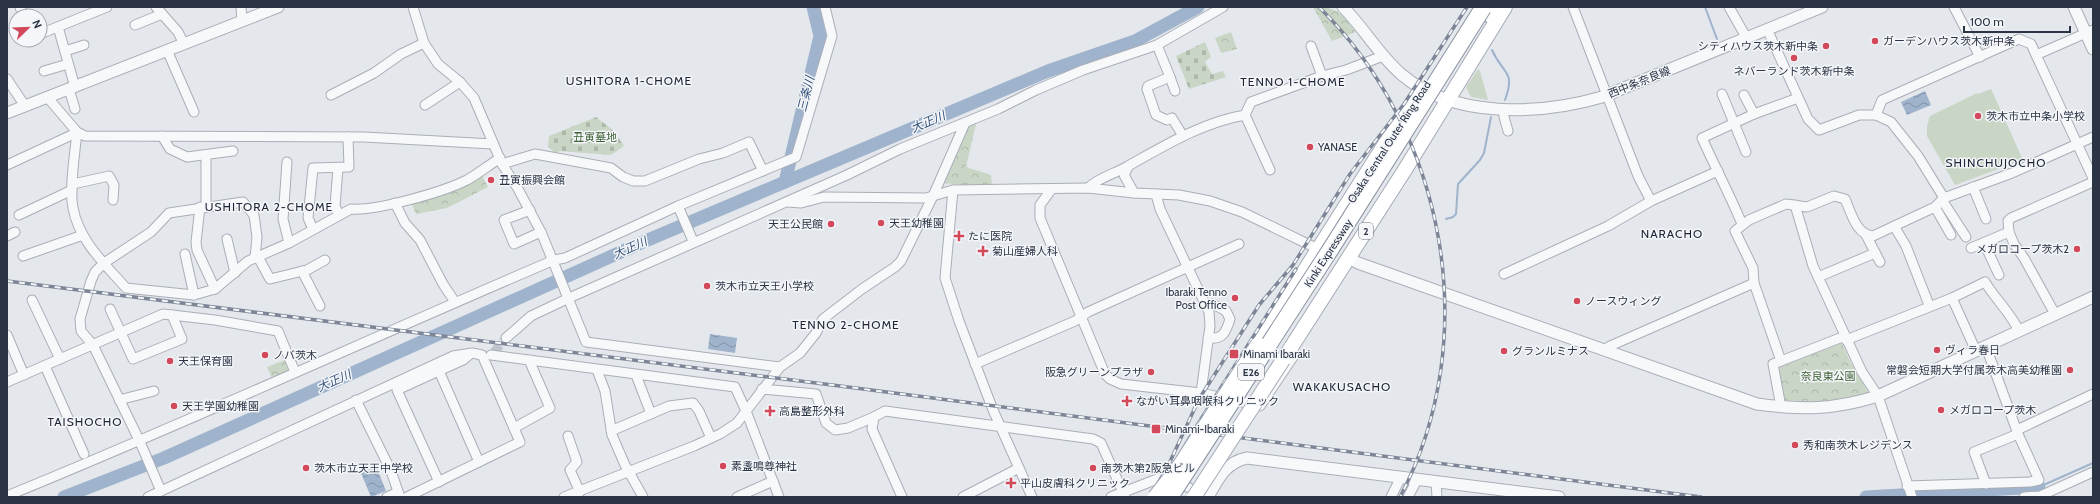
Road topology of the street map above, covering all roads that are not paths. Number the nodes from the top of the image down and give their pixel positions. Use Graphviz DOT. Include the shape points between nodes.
graph roads {
  1 [pos="107,7"];
  2 [pos="241,7"];
  3 [pos="278,7"];
  4 [pos="413,7"];
  5 [pos="825,7"];
  6 [pos="1223,7"];
  7 [pos="1343,7"];
  8 [pos="1476,7"];
  9 [pos="1484,7"];
  10 [pos="1496,7"];
  11 [pos="1505,7"];
  12 [pos="1573,7"];
  13 [pos="1729,7"];
  14 [pos="1822,7"];
  15 [pos="1954,7"];
  16 [pos="2074,7"];
  17 [pos="97,9"];
  18 [pos="159,10"];
  19 [pos="242,21"];
  20 [pos="135,25"];
  21 [pos="58,26"];
  22 [pos="1768,29"];
  23 [pos="48,30"];
  24 [pos="2089,32"];
  25 [pos="1746,37"];
  26 [pos="424,43"];
  27 [pos="184,44"];
  28 [pos="84,45"];
  29 [pos="1157,45"];
  30 [pos="1310,46"];
  31 [pos="2093,49"];
  32 [pos="168,50"];
  33 [pos="65,51"];
  34 [pos="1383,56"];
  35 [pos="2036,56"];
  36 [pos="1980,57"];
  37 [pos="68,64"];
  38 [pos="44,71"];
  39 [pos="1322,76"];
  40 [pos="1170,77"];
  41 [pos="7,78"];
  42 [pos="460,82"];
  43 [pos="72,88"];
  44 [pos="1175,91"];
  45 [pos="1722,94"];
  46 [pos="331,95"];
  47 [pos="1435,95"];
  48 [pos="1608,95"];
  49 [pos="1744,95"];
  50 [pos="48,98"];
  51 [pos="1798,98"];
  52 [pos="425,105"];
  53 [pos="25,106"];
  54 [pos="75,109"];
  55 [pos="1504,109"];
  56 [pos="194,112"];
  57 [pos="7,113"];
  58 [pos="1754,114"];
  59 [pos="1245,115"];
  60 [pos="1876,115"];
  61 [pos="965,123"];
  62 [pos="1734,123"];
  63 [pos="1508,131"];
  64 [pos="76,133"];
  65 [pos="162,136"];
  66 [pos="1183,136"];
  67 [pos="348,137"];
  68 [pos="2093,137"];
  69 [pos="494,144"];
  70 [pos="2078,145"];
  71 [pos="233,151"];
  72 [pos="1746,152"];
  73 [pos="206,155"];
  74 [pos="501,161"];
  75 [pos="287,162"];
  76 [pos="7,165"];
  77 [pos="1128,167"];
  78 [pos="338,168"];
  79 [pos="1270,170"];
  80 [pos="763,171"];
  81 [pos="1718,171"];
  82 [pos="2093,178"];
  83 [pos="2093,182"];
  84 [pos="72,187"];
  85 [pos="1973,187"];
  86 [pos="1088,188"];
  87 [pos="953,190"];
  88 [pos="1051,190"];
  89 [pos="1134,193"];
  90 [pos="1156,194"];
  91 [pos="933,196"];
  92 [pos="113,200"];
  93 [pos="1651,201"];
  94 [pos="786,202"];
  95 [pos="1940,202"];
  96 [pos="395,203"];
  97 [pos="1795,205"];
  98 [pos="678,206"];
  99 [pos="203,207"];
  100 [pos="530,210"];
  101 [pos="18,215"];
  102 [pos="339,215"];
  103 [pos="1986,220"];
  104 [pos="1742,224"];
  105 [pos="1894,226"];
  106 [pos="1334,227"];
  107 [pos="312,229"];
  108 [pos="541,232"];
  109 [pos="2009,232"];
  110 [pos="83,235"];
  111 [pos="1866,235"];
  112 [pos="1951,235"];
  113 [pos="1966,237"];
  114 [pos="227,239"];
  115 [pos="693,241"];
  116 [pos="289,243"];
  117 [pos="1984,243"];
  118 [pos="1238,244"];
  119 [pos="1316,248"];
  120 [pos="1971,248"];
  121 [pos="1875,253"];
  122 [pos="185,254"];
  123 [pos="23,256"];
  124 [pos="256,257"];
  125 [pos="1349,258"];
  126 [pos="325,260"];
  127 [pos="554,260"];
  128 [pos="1880,262"];
  129 [pos="104,263"];
  130 [pos="1188,266"];
  131 [pos="302,271"];
  132 [pos="235,273"];
  133 [pos="1504,274"];
  134 [pos="1999,275"];
  135 [pos="1818,277"];
  136 [pos="1754,283"];
  137 [pos="215,289"];
  138 [pos="194,295"];
  139 [pos="569,298"];
  140 [pos="1952,298"];
  141 [pos="32,300"];
  142 [pos="2092,300"];
  143 [pos="455,302"];
  144 [pos="1929,305"];
  145 [pos="320,306"];
  146 [pos="1207,306"];
  147 [pos="110,309"];
  148 [pos="2055,314"];
  149 [pos="172,315"];
  150 [pos="1082,316"];
  151 [pos="2019,331"];
  152 [pos="121,333"];
  153 [pos="7,335"];
  154 [pos="506,338"];
  155 [pos="1208,338"];
  156 [pos="1845,338"];
  157 [pos="93,345"];
  158 [pos="1981,349"];
  159 [pos="1604,350"];
  160 [pos="472,353"];
  161 [pos="489,354"];
  162 [pos="60,359"];
  163 [pos="529,360"];
  164 [pos="1781,361"];
  165 [pos="975,364"];
  166 [pos="45,366"];
  167 [pos="780,368"];
  168 [pos="597,370"];
  169 [pos="439,371"];
  170 [pos="295,372"];
  171 [pos="24,375"];
  172 [pos="636,375"];
  173 [pos="7,382"];
  174 [pos="762,390"];
  175 [pos="154,391"];
  176 [pos="1201,393"];
  177 [pos="2093,394"];
  178 [pos="1878,396"];
  179 [pos="1220,398"];
  180 [pos="119,400"];
  181 [pos="356,400"];
  182 [pos="1781,407"];
  183 [pos="746,411"];
  184 [pos="651,414"];
  185 [pos="874,417"];
  186 [pos="1002,426"];
  187 [pos="514,428"];
  188 [pos="611,431"];
  189 [pos="2017,432"];
  190 [pos="568,436"];
  191 [pos="710,438"];
  192 [pos="140,442"];
  193 [pos="84,454"];
  194 [pos="479,462"];
  195 [pos="1019,468"];
  196 [pos="629,472"];
  197 [pos="2093,472"];
  198 [pos="1401,478"];
  199 [pos="1417,480"];
  200 [pos="773,481"];
  201 [pos="438,482"];
  202 [pos="1436,482"];
  203 [pos="1986,484"];
  204 [pos="161,491"];
  205 [pos="1910,491"];
  206 [pos="2057,493"];
  207 [pos="578,494"];
  208 [pos="399,495"];
  209 [pos="1124,495"];
  210 [pos="7,496"];
  211 [pos="148,497"];
  212 [pos="386,497"];
  213 [pos="407,497"];
  214 [pos="564,497"];
  215 [pos="644,497"];
  216 [pos="737,497"];
  217 [pos="779,497"];
  218 [pos="902,497"];
  219 [pos="963,497"];
  220 [pos="1032,497"];
  221 [pos="1111,497"];
  222 [pos="1155,497"];
  223 [pos="1170,497"];
  224 [pos="1183,497"];
  225 [pos="1194,497"];
  226 [pos="1204,497"];
  227 [pos="1208,497"];
  228 [pos="1392,497"];
  229 [pos="1408,497"];
  230 [pos="1437,497"];
  231 [pos="1559,497"];
  232 [pos="2024,497"];
  233 [pos="2032,497"];
  1 -- 17 [label="street"];
  2 -- 19 [label="street"];
  3 -- 19 [label="street"];
  4 -- 26 [label="street"];
  5 -- 80 [label="street" via="831,27 830,42 796,157"];
  6 -- 29 [label="street"];
  7 -- 34 [label="street"];
  8 -- 47 [label="main road, Osaka Central Outer Ring Road / 2"];
  9 -- 223 [label="highway, Kinki Expressway / E26, bridge"];
  10 -- 47 [label="street" via="1487,13"];
  10 -- 224 [label="highway, Kinki Expressway / E26"];
  11 -- 47 [label="main road, Osaka Central Outer Ring Road / 2"];
  12 -- 48 [label="street"];
  13 -- 25 [label="street"];
  14 -- 22 [label="street, 西中条奈良線"];
  15 -- 36 [label="street"];
  16 -- 24 [label="street"];
  17 -- 21 [label="street"];
  18 -- 20 [label="street"];
  18 -- 27 [label="street" via="178,32"];
  19 -- 27 [label="street"];
  21 -- 23 [label="street"];
  21 -- 33 [label="street"];
  22 -- 25 [label="street, 西中条奈良線"];
  22 -- 51 [label="street"];
  24 -- 31 [label="street"];
  24 -- 35 [label="street"];
  25 -- 48 [label="street, 西中条奈良線"];
  26 -- 42 [label="street" via="438,64"];
  26 -- 46 [label="street"];
  27 -- 32 [label="street"];
  28 -- 33 [label="street"];
  29 -- 40 [label="street"];
  29 -- 61 [label="street" via="1084,70"];
  30 -- 39 [label="street"];
  32 -- 43 [label="street"];
  32 -- 56 [label="street"];
  33 -- 37 [label="street"];
  34 -- 39 [label="street"];
  34 -- 47 [label="street" via="1401,74"];
  35 -- 36 [label="street" via="2031,44 2020,40"];
  35 -- 70 [label="street"];
  36 -- 60 [label="street" via="1882,100"];
  37 -- 38 [label="street"];
  37 -- 43 [label="street"];
  39 -- 59 [label="street" via="1251,102"];
  40 -- 44 [label="street"];
  40 -- 66 [label="street" via="1148,86 1147,89 1156,115 1166,120 1172,118"];
  41 -- 53 [label="street"];
  42 -- 52 [label="street"];
  42 -- 69 [label="street" via="474,98"];
  43 -- 50 [label="street"];
  43 -- 54 [label="street"];
  45 -- 62 [label="street"];
  47 -- 55 [label="street, 西中条奈良線" via="1461,104"];
  47 -- 106 [label="main road, Osaka Central Outer Ring Road / 2" via="1385,144"];
  47 -- 125 [label="main road, Osaka Central Outer Ring Road / 2"];
  48 -- 55 [label="street, 西中条奈良線" via="1560,106"];
  48 -- 93 [label="street" via="1638,176"];
  49 -- 58 [label="street"];
  50 -- 53 [label="street"];
  50 -- 64 [label="street"];
  51 -- 58 [label="street"];
  51 -- 60 [label="street" via="1808,119 1819,130 1859,115"];
  53 -- 57 [label="street"];
  55 -- 63 [label="street"];
  58 -- 62 [label="street"];
  59 -- 66 [label="street"];
  59 -- 79 [label="street"];
  60 -- 95 [label="street" via="1891,122 1905,138"];
  61 -- 91 [label="street"];
  61 -- 94 [label="street" via="900,149"];
  62 -- 72 [label="street"];
  62 -- 81 [label="street" via="1702,138"];
  64 -- 65 [label="street" via="85,136"];
  64 -- 76 [label="street"];
  64 -- 84 [label="street"];
  65 -- 67 [label="street"];
  65 -- 73 [label="street" via="170,149 187,157"];
  66 -- 77 [label="street"];
  67 -- 69 [label="street"];
  67 -- 78 [label="street" via="349,168"];
  68 -- 70 [label="street"];
  69 -- 74 [label="street"];
  70 -- 82 [label="street"];
  70 -- 85 [label="street"];
  71 -- 73 [label="street"];
  73 -- 99 [label="street"];
  74 -- 80 [label="street" via="536,154 611,168 633,181 645,181 749,142"];
  74 -- 96 [label="street" via="467,180"];
  74 -- 100 [label="street"];
  75 -- 116 [label="street" via="282,219"];
  77 -- 86 [label="street"];
  77 -- 89 [label="street" via="1124,175"];
  78 -- 102 [label="street" via="335,206"];
  78 -- 107 [label="street" via="313,168 308,218"];
  80 -- 98 [label="street"];
  81 -- 93 [label="street"];
  81 -- 104 [label="street"];
  83 -- 109 [label="street" via="2011,218 2007,226"];
  84 -- 92 [label="street" via="109,176 114,185"];
  84 -- 101 [label="street"];
  84 -- 110 [label="street" via="72,207"];
  85 -- 95 [label="street"];
  85 -- 103 [label="street"];
  86 -- 88 [label="street"];
  86 -- 89 [label="street"];
  87 -- 88 [label="street"];
  87 -- 91 [label="street"];
  87 -- 165 [label="street" via="945,278"];
  88 -- 150 [label="street" via="1040,205 1040,218"];
  89 -- 90 [label="street"];
  90 -- 119 [label="street" via="1195,197 1226,206"];
  90 -- 130 [label="street" via="1160,209"];
  91 -- 94 [label="street" via="824,197 801,203"];
  91 -- 167 [label="street" via="896,267 823,319 816,333 800,353"];
  93 -- 133 [label="street" via="1608,226"];
  94 -- 115 [label="street"];
  95 -- 105 [label="street"];
  95 -- 112 [label="street"];
  95 -- 113 [label="street"];
  96 -- 102 [label="street" via="362,210 351,209"];
  96 -- 143 [label="street" via="405,224 420,240"];
  97 -- 104 [label="street" via="1786,204"];
  97 -- 111 [label="street" via="1807,207 1834,196 1845,199 1859,229"];
  97 -- 135 [label="street"];
  98 -- 115 [label="street"];
  98 -- 127 [label="street" via="565,258"];
  99 -- 124 [label="street" via="243,202 254,215"];
  99 -- 129 [label="street" via="169,213 151,232"];
  99 -- 137 [label="street" via="196,242 197,250"];
  100 -- 108 [label="street"];
  100 -- 108 [label="street" via="504,220 514,244"];
  102 -- 107 [label="street"];
  104 -- 136 [label="street" via="1735,231 1753,268"];
  105 -- 111 [label="street" via="1873,236"];
  105 -- 144 [label="street" via="1906,246"];
  106 -- 119 [label="street"];
  106 -- 222 [label="main road, Osaka Central Outer Ring Road / 2, bridge" via="1180,465"];
  107 -- 116 [label="street"];
  108 -- 127 [label="street"];
  109 -- 117 [label="street"];
  109 -- 148 [label="street"];
  110 -- 123 [label="street"];
  110 -- 129 [label="street"];
  111 -- 121 [label="street"];
  114 -- 132 [label="street"];
  115 -- 139 [label="street"];
  116 -- 124 [label="street"];
  117 -- 120 [label="street"];
  117 -- 134 [label="street"];
  118 -- 130 [label="street"];
  119 -- 179 [label="street"];
  121 -- 128 [label="street"];
  121 -- 135 [label="street"];
  122 -- 138 [label="street"];
  124 -- 131 [label="street" via="270,279"];
  124 -- 132 [label="street"];
  125 -- 159 [label="street"];
  125 -- 179 [label="street" via="1342,280 1262,405"];
  125 -- 225 [label="main road, Osaka Central Outer Ring Road / 2, bridge"];
  126 -- 131 [label="street"];
  127 -- 139 [label="street"];
  127 -- 143 [label="street"];
  129 -- 138 [label="street" via="126,288"];
  129 -- 157 [label="street" via="95,272 91,281 80,319 81,331"];
  130 -- 146 [label="street"];
  130 -- 150 [label="street"];
  131 -- 145 [label="street"];
  132 -- 137 [label="street"];
  135 -- 156 [label="street"];
  136 -- 159 [label="street"];
  136 -- 164 [label="street"];
  137 -- 138 [label="street"];
  139 -- 154 [label="street" via="531,316"];
  139 -- 167 [label="street" via="586,342"];
  140 -- 144 [label="street"];
  140 -- 151 [label="street" via="1985,282 2007,309"];
  140 -- 158 [label="street"];
  141 -- 162 [label="street"];
  142 -- 148 [label="street"];
  143 -- 170 [label="street"];
  144 -- 156 [label="street"];
  146 -- 155 [label="street" via="1210,321"];
  146 -- 155 [label="street" via="1213,304 1226,311 1230,319 1221,337"];
  147 -- 152 [label="street"];
  148 -- 151 [label="street"];
  149 -- 152 [label="street" via="163,314"];
  149 -- 152 [label="street" via="182,339 133,359"];
  149 -- 170 [label="street" via="278,331"];
  150 -- 165 [label="street"];
  150 -- 176 [label="street" via="1104,372 1110,379 1121,384"];
  151 -- 158 [label="street"];
  152 -- 157 [label="street"];
  153 -- 171 [label="street"];
  155 -- 176 [label="street"];
  156 -- 164 [label="street"];
  156 -- 178 [label="street" via="1862,372"];
  157 -- 162 [label="street"];
  157 -- 180 [label="street"];
  158 -- 178 [label="street"];
  158 -- 189 [label="street"];
  159 -- 182 [label="street" via="1756,404"];
  160 -- 161 [label="street"];
  160 -- 169 [label="street"];
  160 -- 181 [label="street" via="453,356"];
  161 -- 163 [label="street"];
  161 -- 187 [label="street"];
  162 -- 166 [label="street"];
  163 -- 168 [label="street"];
  163 -- 187 [label="street" via="550,408"];
  164 -- 182 [label="street" via="1773,364"];
  165 -- 186 [label="street"];
  166 -- 171 [label="street"];
  166 -- 193 [label="street"];
  167 -- 174 [label="street"];
  168 -- 172 [label="street"];
  168 -- 188 [label="street" via="605,391"];
  169 -- 194 [label="street"];
  169 -- 201 [label="street" via="397,390"];
  170 -- 192 [label="street"];
  171 -- 173 [label="street"];
  172 -- 183 [label="street" via="735,387"];
  172 -- 184 [label="street"];
  174 -- 183 [label="street"];
  174 -- 185 [label="street" via="816,394 826,423 835,430 848,428"];
  175 -- 180 [label="street"];
  176 -- 179 [label="street"];
  177 -- 189 [label="street"];
  178 -- 182 [label="street" via="1853,404 1822,408"];
  178 -- 205 [label="street"];
  180 -- 192 [label="street"];
  181 -- 204 [label="street"];
  181 -- 208 [label="street" via="391,471"];
  183 -- 191 [label="street" via="737,423"];
  183 -- 200 [label="street"];
  184 -- 188 [label="street"];
  184 -- 191 [label="street" via="669,406 692,403 699,411"];
  185 -- 186 [label="street" via="885,411"];
  185 -- 218 [label="street" via="872,429"];
  186 -- 195 [label="street"];
  186 -- 209 [label="street" via="1086,438 1101,443"];
  187 -- 194 [label="street" via="520,442"];
  188 -- 196 [label="street"];
  189 -- 203 [label="street" via="1974,452"];
  189 -- 203 [label="street" via="2039,480"];
  190 -- 207 [label="street" via="577,462 570,470"];
  191 -- 196 [label="street"];
  192 -- 204 [label="street"];
  192 -- 210 [label="street"];
  194 -- 201 [label="street"];
  195 -- 219 [label="street"];
  195 -- 220 [label="street"];
  196 -- 207 [label="street"];
  196 -- 215 [label="street"];
  197 -- 206 [label="street"];
  198 -- 199 [label="street"];
  198 -- 227 [label="street" via="1248,458 1233,462 1226,468"];
  198 -- 228 [label="street"];
  199 -- 202 [label="street"];
  199 -- 229 [label="street"];
  200 -- 216 [label="street"];
  200 -- 217 [label="street"];
  201 -- 213 [label="street"];
  202 -- 230 [label="street"];
  202 -- 231 [label="street"];
  203 -- 205 [label="street"];
  204 -- 211 [label="street"];
  206 -- 233 [label="street"];
  207 -- 214 [label="street"];
  208 -- 212 [label="street"];
  209 -- 221 [label="street"];
  209 -- 226 [label="street" via="1165,476"];
  232 -- 233 [label="street"];
}
